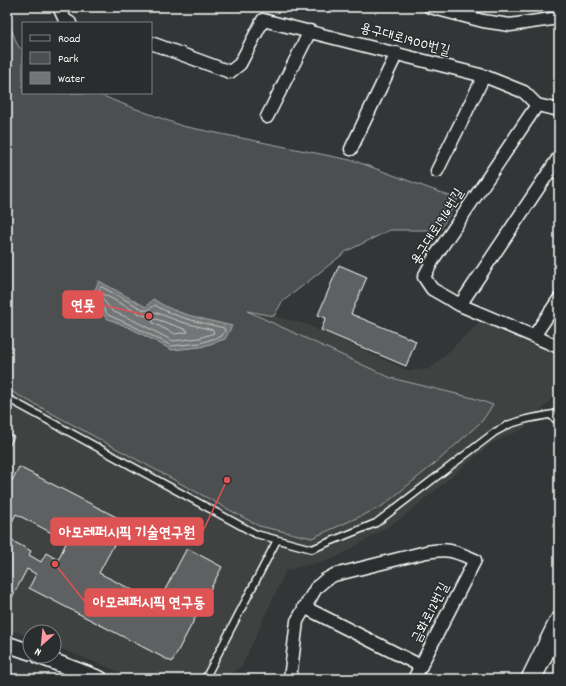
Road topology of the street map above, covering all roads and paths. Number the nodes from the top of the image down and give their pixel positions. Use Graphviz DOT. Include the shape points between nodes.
graph roads {
  1 [pos="59,7"];
  2 [pos="430,7"];
  3 [pos="559,18"];
  4 [pos="68,22"];
  5 [pos="310,31"];
  6 [pos="152,43"];
  7 [pos="397,53"];
  8 [pos="484,76"];
  9 [pos="537,104"];
  10 [pos="559,110"];
  11 [pos="267,117"];
  12 [pos="351,149"];
  13 [pos="559,157"];
  14 [pos="437,171"];
  15 [pos="559,299"];
  16 [pos="460,305"];
  17 [pos="534,336"];
  18 [pos="559,347"];
  19 [pos="7,398"];
  20 [pos="559,412"];
  21 [pos="550,415"];
  22 [pos="559,416"];
  23 [pos="559,422"];
  24 [pos="277,540"];
  25 [pos="304,608"];
  26 [pos="559,622"];
  27 [pos="7,644"];
  28 [pos="22,649"];
  29 [pos="60,664"];
  30 [pos="421,666"];
  31 [pos="206,677"];
  32 [pos="100,679"];
  33 [pos="290,679"];
  34 [pos="414,679"];
  35 [pos="531,679"];
  1 -- 4 [label="street"];
  2 -- 3 [label="street" via="510,25"];
  5 -- 6 [label="street, 용구대로1900번길" via="264,20 240,64 230,72"];
  5 -- 7 [label="street, 용구대로1900번길"];
  5 -- 11 [label="street"];
  7 -- 8 [label="street, 용구대로1900번길"];
  7 -- 12 [label="street"];
  8 -- 9 [label="street, 용구대로1900번길" via="524,92"];
  8 -- 14 [label="street"];
  9 -- 10 [label="street, 용구대로1900번길"];
  9 -- 16 [label="street, 용구대로1916번길" via="434,258 424,277 432,289"];
  13 -- 16 [label="street"];
  15 -- 17 [label="street"];
  16 -- 17 [label="street, 용구대로1916번길"];
  17 -- 18 [label="street, 용구대로1916번길"];
  19 -- 24 [label="lane" via="256,534"];
  20 -- 21 [label="lane"];
  21 -- 22 [label="lane"];
  21 -- 23 [label="lane"];
  21 -- 24 [label="lane" via="510,424 495,432 376,523 312,549"];
  24 -- 31 [label="lane"];
  25 -- 30 [label="street"];
  25 -- 30 [label="street, 금화로12번길" via="316,588 334,575 441,550 452,550 475,560"];
  25 -- 33 [label="street" via="297,621"];
  26 -- 35 [label="main road"];
  27 -- 28 [label="street"];
  29 -- 32 [label="street"];
  30 -- 34 [label="street, 금화로12번길"];
}
